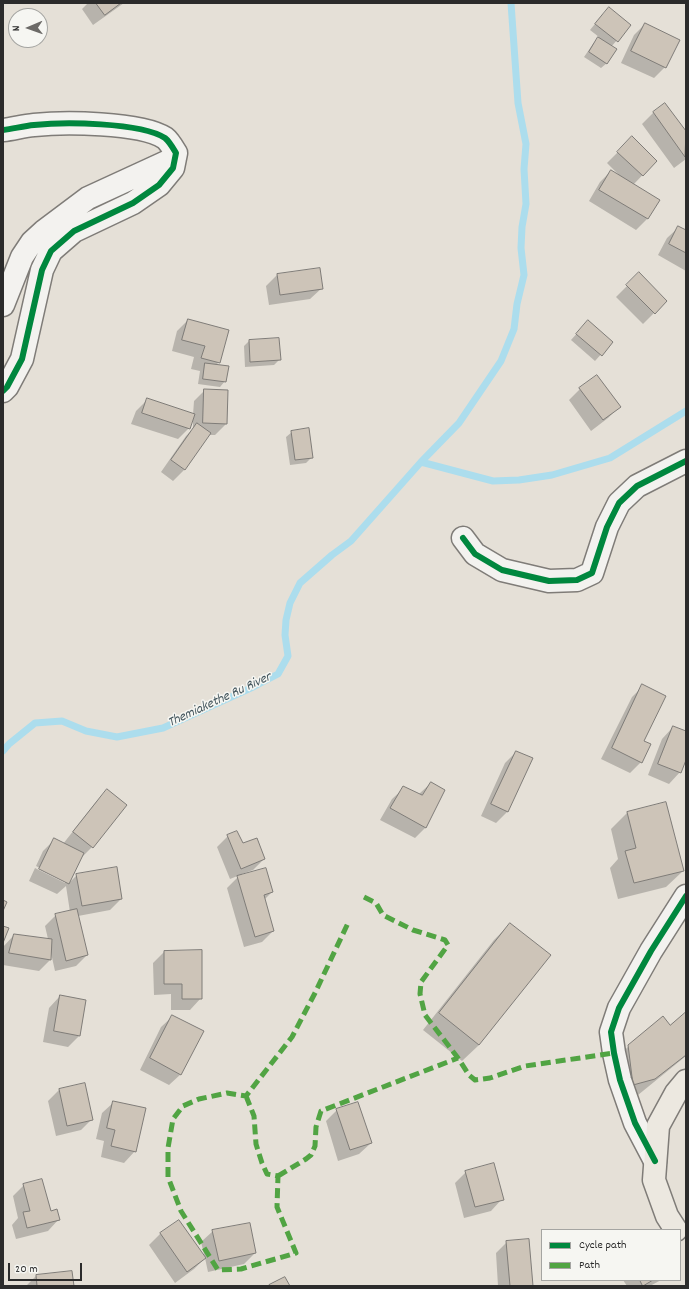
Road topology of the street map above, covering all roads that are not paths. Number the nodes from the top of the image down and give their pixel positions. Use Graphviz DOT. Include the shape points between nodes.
graph roads {
  1 [pos="3,130"];
  2 [pos="175,158"];
  3 [pos="3,305"];
  4 [pos="3,391"];
  5 [pos="686,461"];
  6 [pos="462,538"];
  7 [pos="686,896"];
  8 [pos="686,1081"];
  9 [pos="655,1161"];
  10 [pos="675,1229"];
  1 -- 2 [label="street" via="34,125 74,124 147,130 166,138 176,153"];
  2 -- 3 [label="street" via="88,198 44,231 32,242 22,257"];
  2 -- 4 [label="street" via="174,168 159,185 133,203 74,231 51,251 42,270 22,359"];
  5 -- 6 [label="street" via="637,486 619,503 607,527 592,573 577,580 549,581 502,570 474,554"];
  7 -- 9 [label="street" via="619,1008 611,1032 620,1080 635,1123"];
  8 -- 9 [label="main road" via="676,1093 658,1126"];
  9 -- 10 [label="main road" via="654,1180 667,1216"];
}
